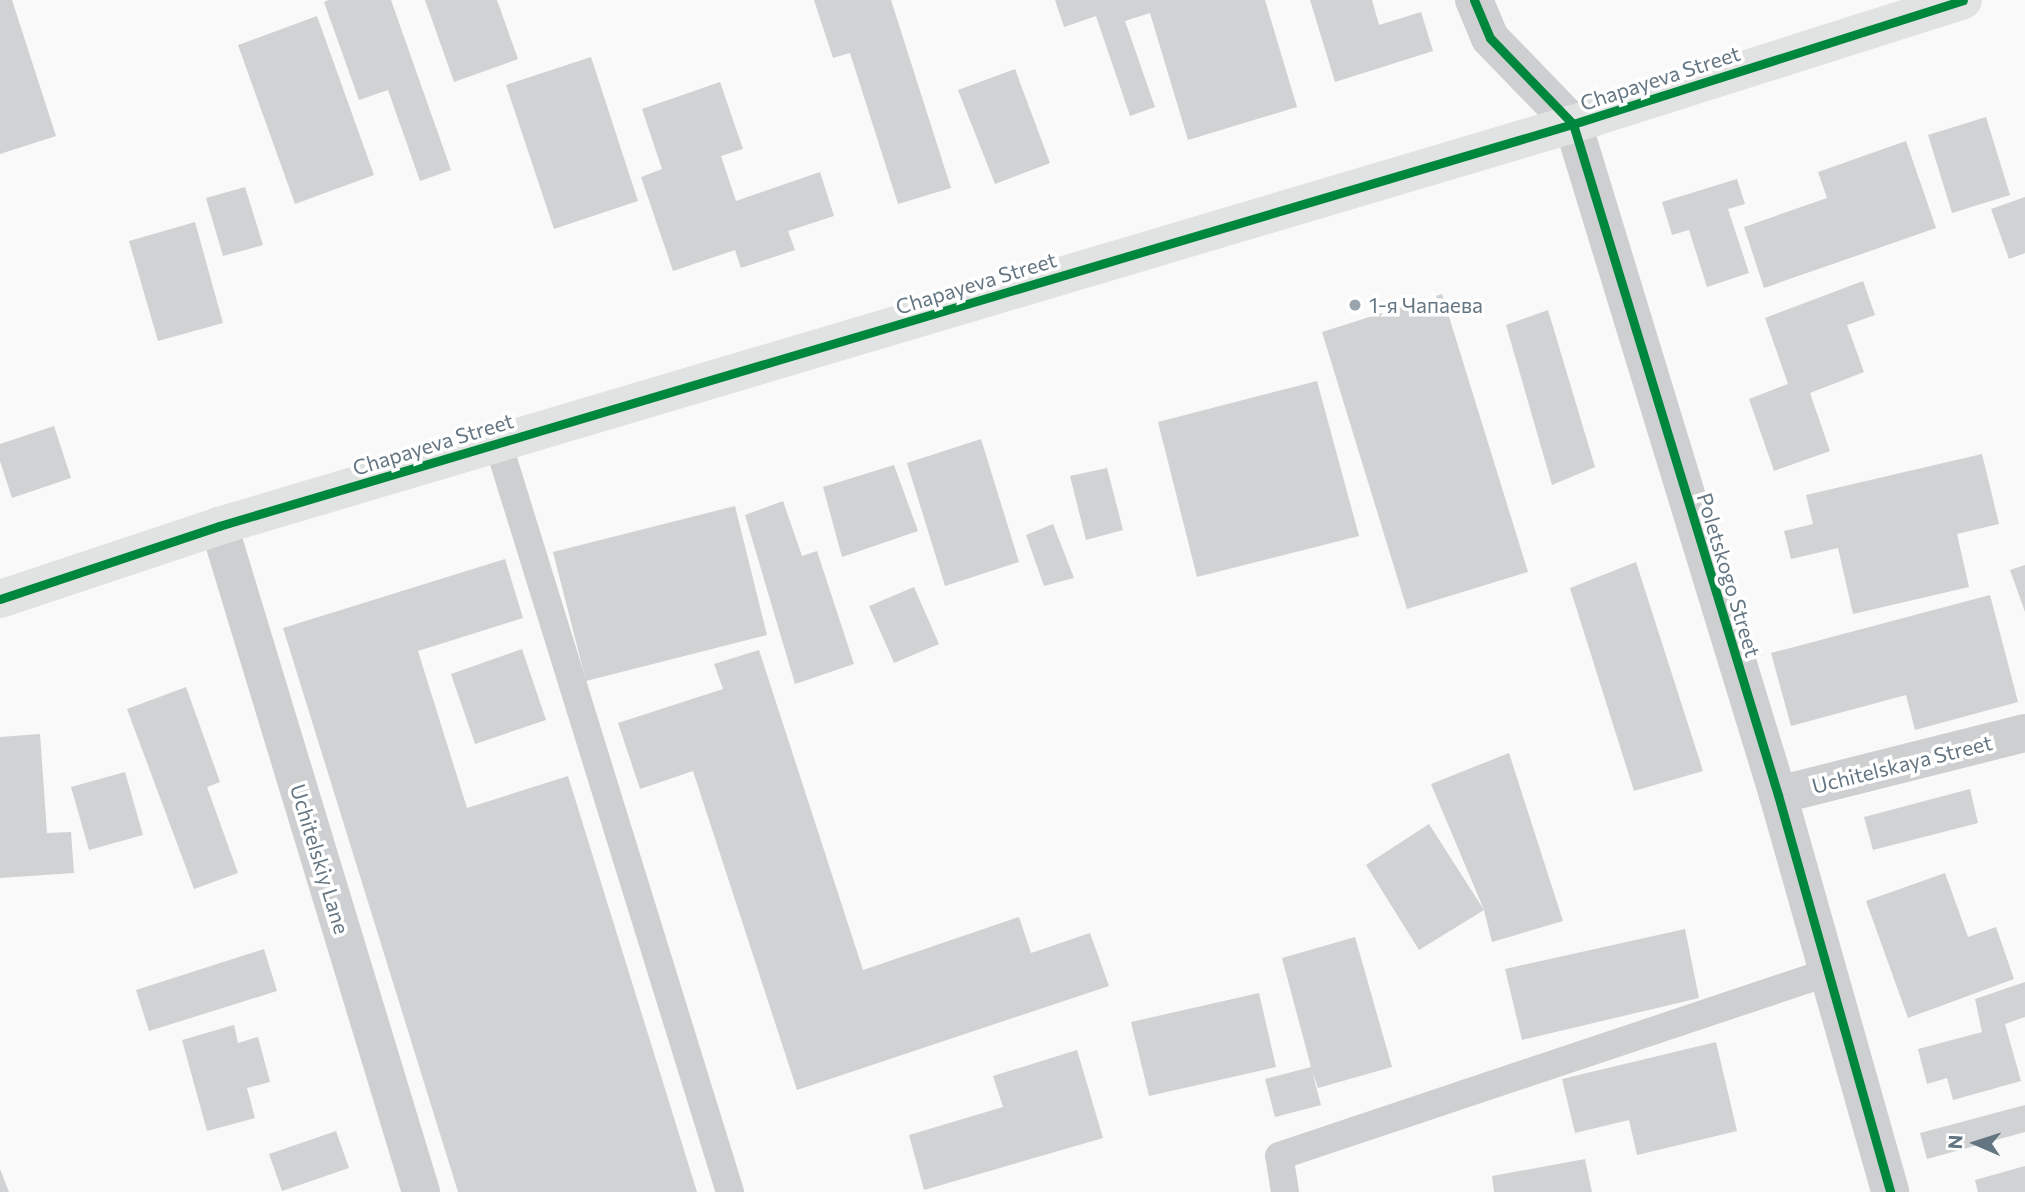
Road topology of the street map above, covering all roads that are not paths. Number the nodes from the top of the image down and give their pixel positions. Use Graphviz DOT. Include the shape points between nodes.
graph roads {
  1 [pos="1474,0"];
  2 [pos="1963,0"];
  3 [pos="1573,124"];
  4 [pos="498,443"];
  5 [pos="219,526"];
  6 [pos="0,599"];
  7 [pos="2025,733"];
  8 [pos="1778,795"];
  9 [pos="1829,972"];
  10 [pos="421,1192"];
  11 [pos="730,1192"];
  12 [pos="1285,1192"];
  13 [pos="1890,1192"];
  1 -- 3 [label="street, Poletskogo Street" via="1490,37"];
  2 -- 3 [label="street, Chapayeva Street"];
  3 -- 4 [label="street, Chapayeva Street"];
  3 -- 8 [label="street, Poletskogo Street"];
  4 -- 5 [label="street, Chapayeva Street"];
  4 -- 11 [label="lane"];
  5 -- 6 [label="street, Chapayeva Street"];
  5 -- 10 [label="street, Uchitelskiy Lane"];
  7 -- 8 [label="street, Uchitelskaya Street"];
  8 -- 9 [label="street, Poletskogo Street"];
  9 -- 12 [label="lane" via="1279,1156"];
  9 -- 13 [label="street, Poletskogo Street"];
}
